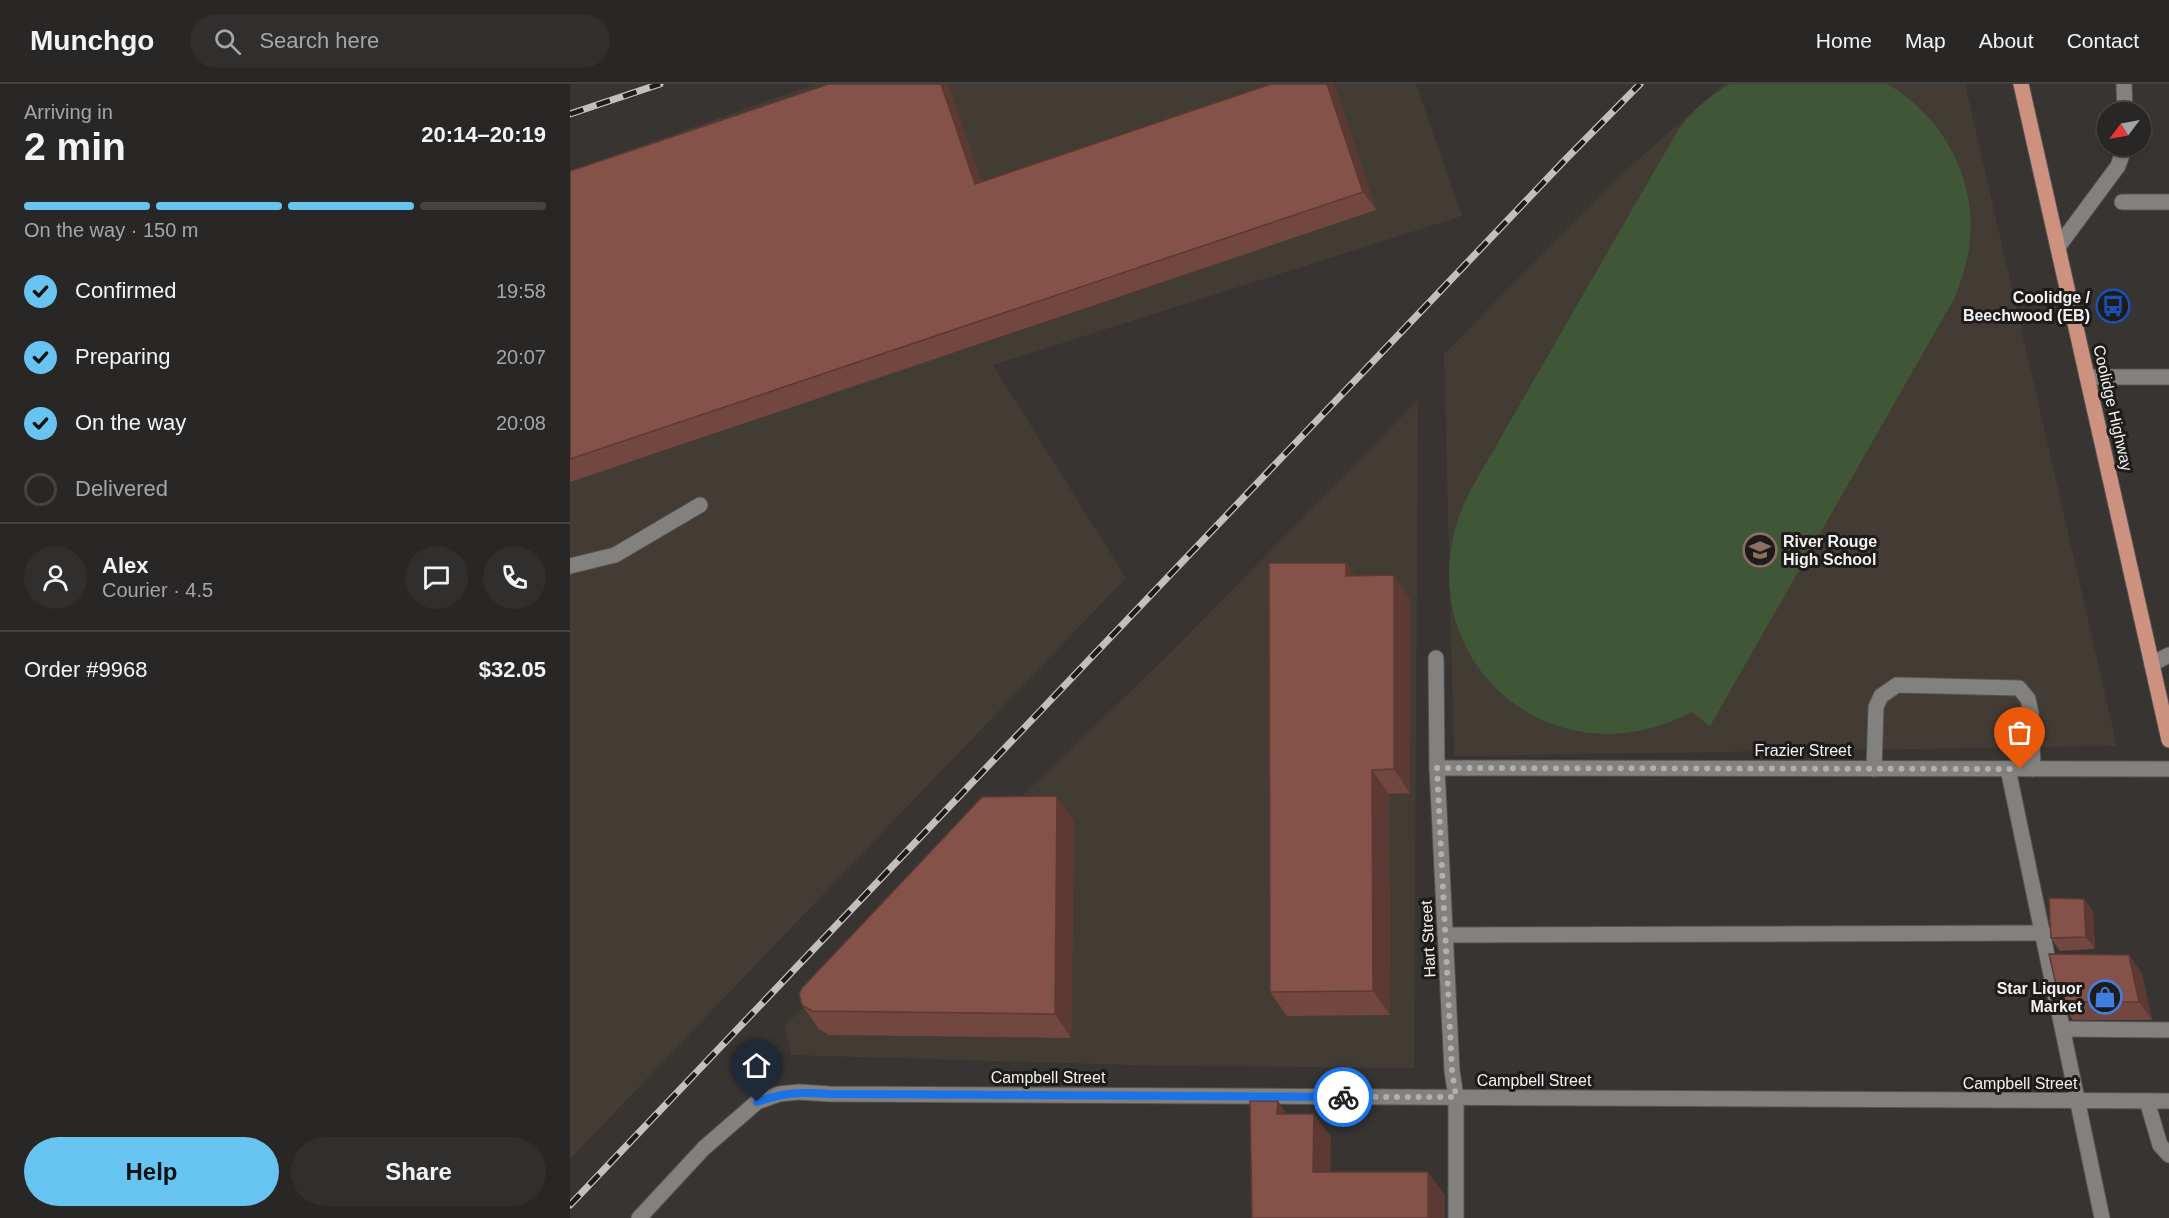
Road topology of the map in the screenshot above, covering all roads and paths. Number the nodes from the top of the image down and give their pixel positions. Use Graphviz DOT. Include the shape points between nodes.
graph roads {
  1 [pos="2021,84"];
  2 [pos="2124,84"];
  3 [pos="2125,102"];
  4 [pos="2122,156"];
  5 [pos="2122,202"];
  6 [pos="2169,202"];
  7 [pos="2058,248"];
  8 [pos="2087,377"];
  9 [pos="2169,377"];
  10 [pos="700,505"];
  11 [pos="570,566"];
  12 [pos="2169,655"];
  13 [pos="1436,658"];
  14 [pos="2152,664"];
  15 [pos="2168,733"];
  16 [pos="1437,768"];
  17 [pos="1874,768"];
  18 [pos="2008,769"];
  19 [pos="2033,769"];
  20 [pos="2169,769"];
  21 [pos="2044,933"];
  22 [pos="1446,935"];
  23 [pos="2063,1029"];
  24 [pos="2169,1030"];
  25 [pos="1456,1097"];
  26 [pos="2078,1101"];
  27 [pos="2147,1101"];
  28 [pos="2169,1101"];
  29 [pos="2169,1155"];
  30 [pos="639,1218"];
  31 [pos="1456,1218"];
  32 [pos="2102,1218"];
  1 -- 7 [label="main road, Coolidge Highway"];
  2 -- 3 [label="street"];
  4 -- 7 [label="street"];
  5 -- 6 [label="street"];
  7 -- 8 [label="main road, Coolidge Highway"];
  8 -- 9 [label="street"];
  8 -- 14 [label="main road, Coolidge Highway"];
  10 -- 11 [label="street" via="615,555"];
  12 -- 14 [label="street"];
  13 -- 16 [label="street, Hart Street"];
  14 -- 15 [label="main road, Coolidge Highway"];
  16 -- 17 [label="street, Frazier Street"];
  16 -- 22 [label="street, Hart Street"];
  17 -- 18 [label="street, Frazier Street"];
  17 -- 19 [label="street" via="1876,707 1881,696 1897,685 2019,688 2028,699 2031,713"];
  18 -- 19 [label="street, Frazier Street"];
  18 -- 21 [label="street"];
  19 -- 20 [label="street, Frazier Street"];
  21 -- 22 [label="street"];
  21 -- 23 [label="street"];
  22 -- 25 [label="street, Hart Street"];
  23 -- 24 [label="street"];
  23 -- 26 [label="street"];
  25 -- 26 [label="street, Campbell Street"];
  25 -- 30 [label="street, Campbell Street" via="779,1094 757,1102 704,1148"];
  25 -- 31 [label="street, Hart Street"];
  26 -- 27 [label="street, Campbell Street"];
  26 -- 32 [label="street"];
  27 -- 28 [label="street, Campbell Street"];
  27 -- 29 [label="street" via="2160,1145"];
}
